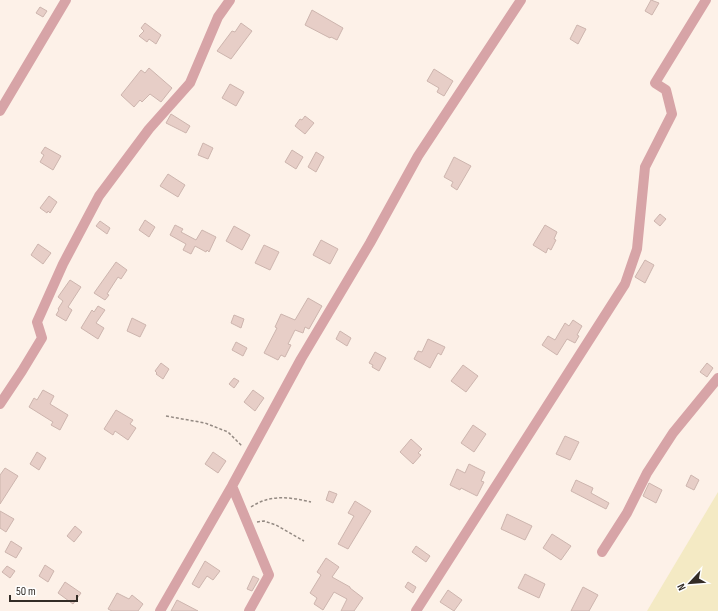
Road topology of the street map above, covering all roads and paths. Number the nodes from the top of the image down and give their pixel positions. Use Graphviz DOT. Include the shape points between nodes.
graph roads {
  1 [pos="66,0"];
  2 [pos="230,0"];
  3 [pos="521,0"];
  4 [pos="706,0"];
  5 [pos="0,111"];
  6 [pos="718,378"];
  7 [pos="0,404"];
  8 [pos="166,416"];
  9 [pos="250,453"];
  10 [pos="232,486"];
  11 [pos="311,502"];
  12 [pos="243,513"];
  13 [pos="247,524"];
  14 [pos="304,541"];
  15 [pos="602,552"];
  16 [pos="160,611"];
  17 [pos="248,611"];
  18 [pos="416,611"];
  1 -- 5 [label="street"];
  2 -- 7 [label="street" via="218,17 190,83 149,129 99,196 63,264 37,322 42,338"];
  3 -- 9 [label="street" via="418,156"];
  4 -- 18 [label="street" via="655,83 666,90 672,114 645,167 637,249 625,284"];
  6 -- 15 [label="street" via="673,433 646,473 627,513"];
  8 -- 9 [label="path" via="206,423 228,432"];
  9 -- 10 [label="street"];
  10 -- 12 [label="street"];
  10 -- 16 [label="street"];
  11 -- 12 [label="path" via="273,498 257,503"];
  12 -- 13 [label="street"];
  13 -- 14 [label="path" via="264,521"];
  13 -- 17 [label="street" via="268,575"];
}
